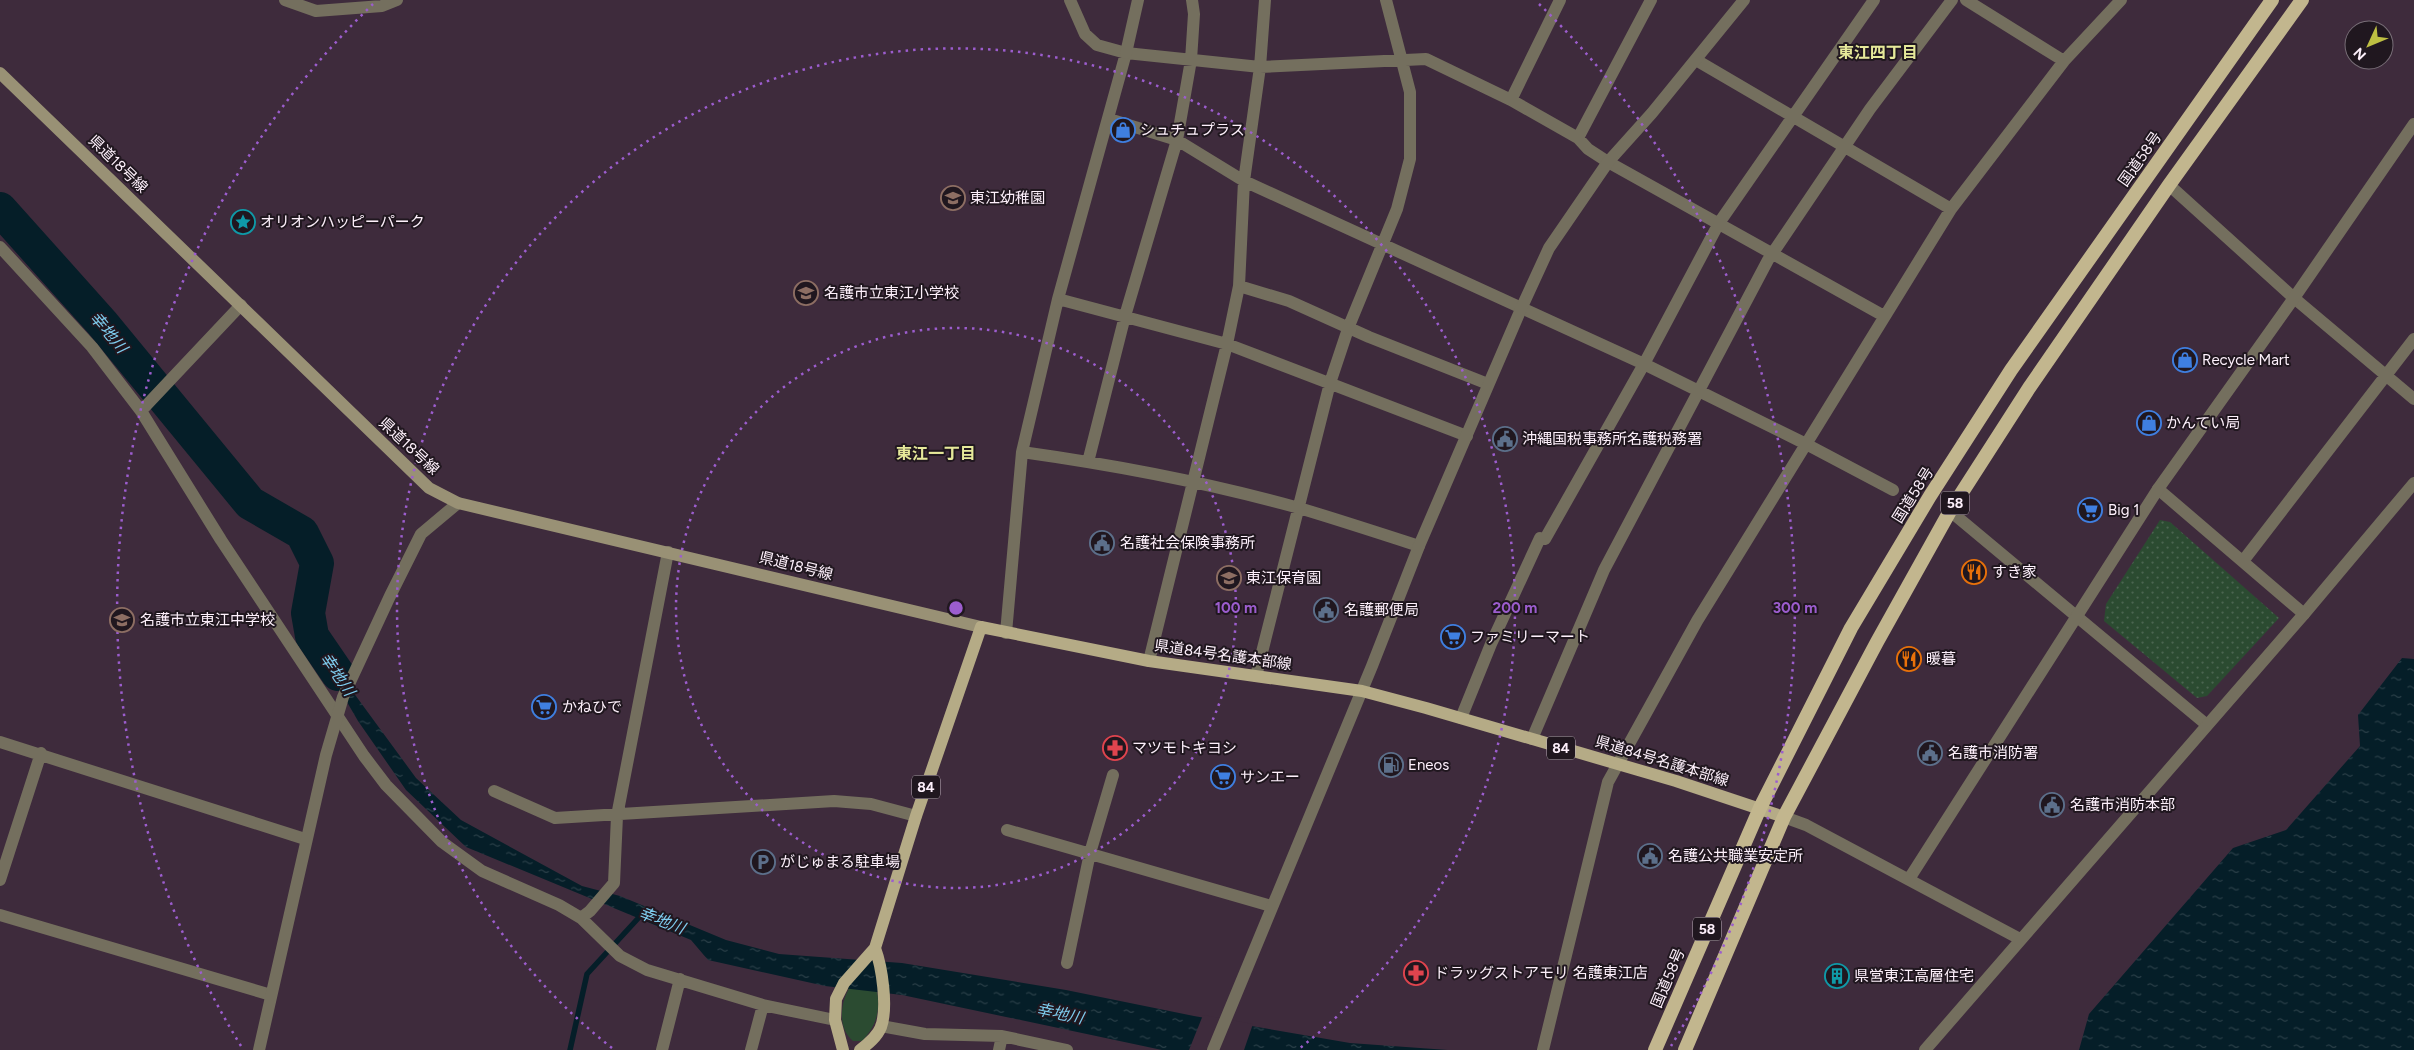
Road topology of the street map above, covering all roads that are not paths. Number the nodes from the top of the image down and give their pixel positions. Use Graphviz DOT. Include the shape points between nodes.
graph roads {
  1 [pos="285,0"];
  2 [pos="397,0"];
  3 [pos="1070,0"];
  4 [pos="1138,0"];
  5 [pos="1192,0"];
  6 [pos="1265,0"];
  7 [pos="1386,0"];
  8 [pos="1560,0"];
  9 [pos="1651,0"];
  10 [pos="1744,0"];
  11 [pos="1874,0"];
  12 [pos="1952,0"];
  13 [pos="1966,0"];
  14 [pos="2121,0"];
  15 [pos="2272,0"];
  16 [pos="2302,0"];
  17 [pos="1126,53"];
  18 [pos="1400,59"];
  19 [pos="1191,60"];
  20 [pos="1696,60"];
  21 [pos="2064,61"];
  22 [pos="1260,67"];
  23 [pos="0,73"];
  24 [pos="1511,100"];
  25 [pos="1794,115"];
  26 [pos="1109,119"];
  27 [pos="2414,124"];
  28 [pos="1578,138"];
  29 [pos="1177,140"];
  30 [pos="1845,146"];
  31 [pos="1608,162"];
  32 [pos="1244,181"];
  33 [pos="2169,185"];
  34 [pos="1951,209"];
  35 [pos="1719,223"];
  36 [pos="1381,244"];
  37 [pos="0,247"];
  38 [pos="1773,254"];
  39 [pos="1239,286"];
  40 [pos="2294,298"];
  41 [pos="1058,299"];
  42 [pos="241,305"];
  43 [pos="1520,308"];
  44 [pos="1125,316"];
  45 [pos="1884,316"];
  46 [pos="1349,326"];
  47 [pos="2414,339"];
  48 [pos="1227,344"];
  49 [pos="1644,364"];
  50 [pos="2387,375"];
  51 [pos="1330,383"];
  52 [pos="1488,384"];
  53 [pos="1699,392"];
  54 [pos="2414,399"];
  55 [pos="145,406"];
  56 [pos="1467,436"];
  57 [pos="1806,444"];
  58 [pos="1022,452"];
  59 [pos="1088,462"];
  60 [pos="1193,483"];
  61 [pos="2414,483"];
  62 [pos="2158,489"];
  63 [pos="1893,490"];
  64 [pos="458,503"];
  65 [pos="1298,508"];
  66 [pos="1950,511"];
  67 [pos="1420,546"];
  68 [pos="668,552"];
  69 [pos="2243,561"];
  70 [pos="2304,614"];
  71 [pos="2077,617"];
  72 [pos="981,627"];
  73 [pos="1006,632"];
  74 [pos="1149,661"];
  75 [pos="1256,676"];
  76 [pos="1362,691"];
  77 [pos="338,715"];
  78 [pos="1461,718"];
  79 [pos="2207,725"];
  80 [pos="1532,739"];
  81 [pos="0,742"];
  82 [pos="41,753"];
  83 [pos="1618,765"];
  84 [pos="1113,775"];
  85 [pos="494,791"];
  86 [pos="1760,808"];
  87 [pos="617,816"];
  88 [pos="916,816"];
  89 [pos="1784,818"];
  90 [pos="1007,830"];
  91 [pos="306,840"];
  92 [pos="1090,853"];
  93 [pos="1909,879"];
  94 [pos="0,880"];
  95 [pos="1271,906"];
  96 [pos="586,914"];
  97 [pos="0,915"];
  98 [pos="2020,939"];
  99 [pos="875,948"];
  100 [pos="1067,963"];
  101 [pos="680,979"];
  102 [pos="272,995"];
  103 [pos="763,1004"];
  104 [pos="835,1020"];
  105 [pos="881,1026"];
  106 [pos="1002,1036"];
  107 [pos="259,1050"];
  108 [pos="662,1050"];
  109 [pos="751,1050"];
  110 [pos="843,1050"];
  111 [pos="860,1050"];
  112 [pos="999,1050"];
  113 [pos="1067,1050"];
  114 [pos="1213,1050"];
  115 [pos="1543,1050"];
  116 [pos="1655,1050"];
  117 [pos="1685,1050"];
  118 [pos="1925,1050"];
  1 -- 2 [label="street" via="316,11 382,6"];
  3 -- 17 [label="street" via="1085,34 1097,45"];
  4 -- 17 [label="street"];
  5 -- 19 [label="street"];
  6 -- 22 [label="street"];
  7 -- 18 [label="street"];
  8 -- 24 [label="street"];
  9 -- 28 [label="street"];
  10 -- 20 [label="street"];
  11 -- 25 [label="street"];
  12 -- 30 [label="street"];
  13 -- 21 [label="street"];
  14 -- 21 [label="street"];
  15 -- 86 [label="highway, 国道58号 / 58" via="2011,370 1930,496 1851,628"];
  16 -- 33 [label="highway, 58"];
  17 -- 19 [label="street"];
  17 -- 26 [label="street"];
  18 -- 22 [label="street"];
  18 -- 24 [label="street" via="1426,59"];
  18 -- 36 [label="street" via="1410,92 1410,159 1396,209"];
  19 -- 22 [label="street"];
  19 -- 29 [label="street"];
  20 -- 25 [label="street"];
  20 -- 31 [label="street"];
  21 -- 34 [label="street"];
  22 -- 32 [label="street"];
  23 -- 42 [label="main road, 県道18号線"];
  24 -- 28 [label="street"];
  25 -- 30 [label="street"];
  25 -- 35 [label="street"];
  26 -- 29 [label="street"];
  26 -- 41 [label="street"];
  27 -- 40 [label="street"];
  28 -- 31 [label="street"];
  29 -- 32 [label="street"];
  29 -- 44 [label="street"];
  30 -- 34 [label="street"];
  30 -- 38 [label="street"];
  31 -- 35 [label="street"];
  31 -- 43 [label="street" via="1549,248"];
  32 -- 36 [label="street"];
  32 -- 39 [label="street"];
  33 -- 40 [label="street"];
  33 -- 66 [label="highway, 58"];
  34 -- 45 [label="street"];
  35 -- 38 [label="street"];
  35 -- 49 [label="street"];
  36 -- 43 [label="street"];
  36 -- 46 [label="street"];
  37 -- 55 [label="street"];
  38 -- 45 [label="street"];
  38 -- 53 [label="street"];
  39 -- 46 [label="street" via="1289,301"];
  39 -- 48 [label="street"];
  40 -- 50 [label="street"];
  40 -- 62 [label="street"];
  41 -- 44 [label="street"];
  41 -- 58 [label="street"];
  42 -- 55 [label="street"];
  42 -- 64 [label="main road, 県道18号線" via="416,478"];
  43 -- 49 [label="street"];
  43 -- 52 [label="street"];
  44 -- 48 [label="street"];
  44 -- 59 [label="street"];
  45 -- 57 [label="street"];
  46 -- 51 [label="street"];
  46 -- 52 [label="street"];
  47 -- 50 [label="street"];
  48 -- 51 [label="street"];
  48 -- 60 [label="street"];
  49 -- 53 [label="street"];
  49 -- 78 [label="street" via="1542,538 1491,644"];
  50 -- 54 [label="street"];
  50 -- 69 [label="street"];
  51 -- 56 [label="street"];
  51 -- 65 [label="street"];
  52 -- 56 [label="street"];
  53 -- 57 [label="street"];
  53 -- 80 [label="street" via="1604,570"];
  55 -- 77 [label="street" via="221,540"];
  56 -- 67 [label="street"];
  57 -- 63 [label="street"];
  57 -- 83 [label="street" via="1697,621"];
  58 -- 59 [label="street"];
  58 -- 73 [label="street"];
  59 -- 60 [label="street"];
  60 -- 65 [label="street"];
  60 -- 74 [label="street"];
  61 -- 70 [label="street"];
  62 -- 69 [label="street"];
  62 -- 71 [label="street"];
  64 -- 68 [label="main road, 県道18号線"];
  64 -- 77 [label="street" via="421,534 343,697"];
  65 -- 67 [label="street"];
  65 -- 75 [label="street"];
  66 -- 71 [label="street"];
  66 -- 89 [label="highway, 58"];
  67 -- 76 [label="street"];
  68 -- 72 [label="main road, 県道18号線"];
  68 -- 87 [label="street"];
  69 -- 70 [label="street"];
  70 -- 79 [label="street"];
  71 -- 79 [label="street"];
  71 -- 93 [label="street"];
  72 -- 73 [label="main road, 県道84号名護本部線 / 84"];
  72 -- 88 [label="main road, 84"];
  73 -- 74 [label="main road, 県道84号名護本部線 / 84"];
  74 -- 75 [label="main road, 県道84号名護本部線 / 84"];
  75 -- 76 [label="main road, 県道84号名護本部線 / 84"];
  76 -- 78 [label="main road, 県道84号名護本部線 / 84"];
  76 -- 95 [label="street"];
  77 -- 91 [label="street"];
  77 -- 96 [label="street" via="386,785 442,842 482,871"];
  78 -- 80 [label="main road, 県道84号名護本部線 / 84"];
  79 -- 98 [label="street"];
  80 -- 83 [label="main road, 県道84号名護本部線 / 84"];
  81 -- 82 [label="street"];
  82 -- 91 [label="street"];
  82 -- 94 [label="street"];
  83 -- 86 [label="main road, 県道84号名護本部線 / 84"];
  83 -- 115 [label="street" via="1608,782"];
  84 -- 92 [label="street"];
  85 -- 87 [label="street" via="555,818"];
  86 -- 89 [label="main road, 県道84号名護本部線 / 84"];
  86 -- 116 [label="highway, 国道58号 / 58"];
  87 -- 88 [label="street" via="834,801 871,804"];
  87 -- 96 [label="street" via="614,883"];
  88 -- 99 [label="main road, 84"];
  89 -- 93 [label="street" via="1806,825"];
  89 -- 117 [label="highway, 58"];
  90 -- 92 [label="street"];
  91 -- 102 [label="street"];
  92 -- 95 [label="street"];
  92 -- 100 [label="street"];
  93 -- 98 [label="street"];
  95 -- 114 [label="street"];
  96 -- 101 [label="street" via="620,956 647,970"];
  97 -- 102 [label="street"];
  98 -- 118 [label="street"];
  99 -- 104 [label="main road, 84" via="836,999"];
  99 -- 105 [label="main road" via="881,966"];
  101 -- 103 [label="street"];
  101 -- 108 [label="street"];
  102 -- 107 [label="street"];
  103 -- 104 [label="street"];
  103 -- 109 [label="street"];
  104 -- 110 [label="main road, 84"];
  105 -- 106 [label="street" via="926,1034"];
  105 -- 111 [label="main road" via="875,1037"];
  106 -- 112 [label="street"];
  106 -- 113 [label="street"];
}
